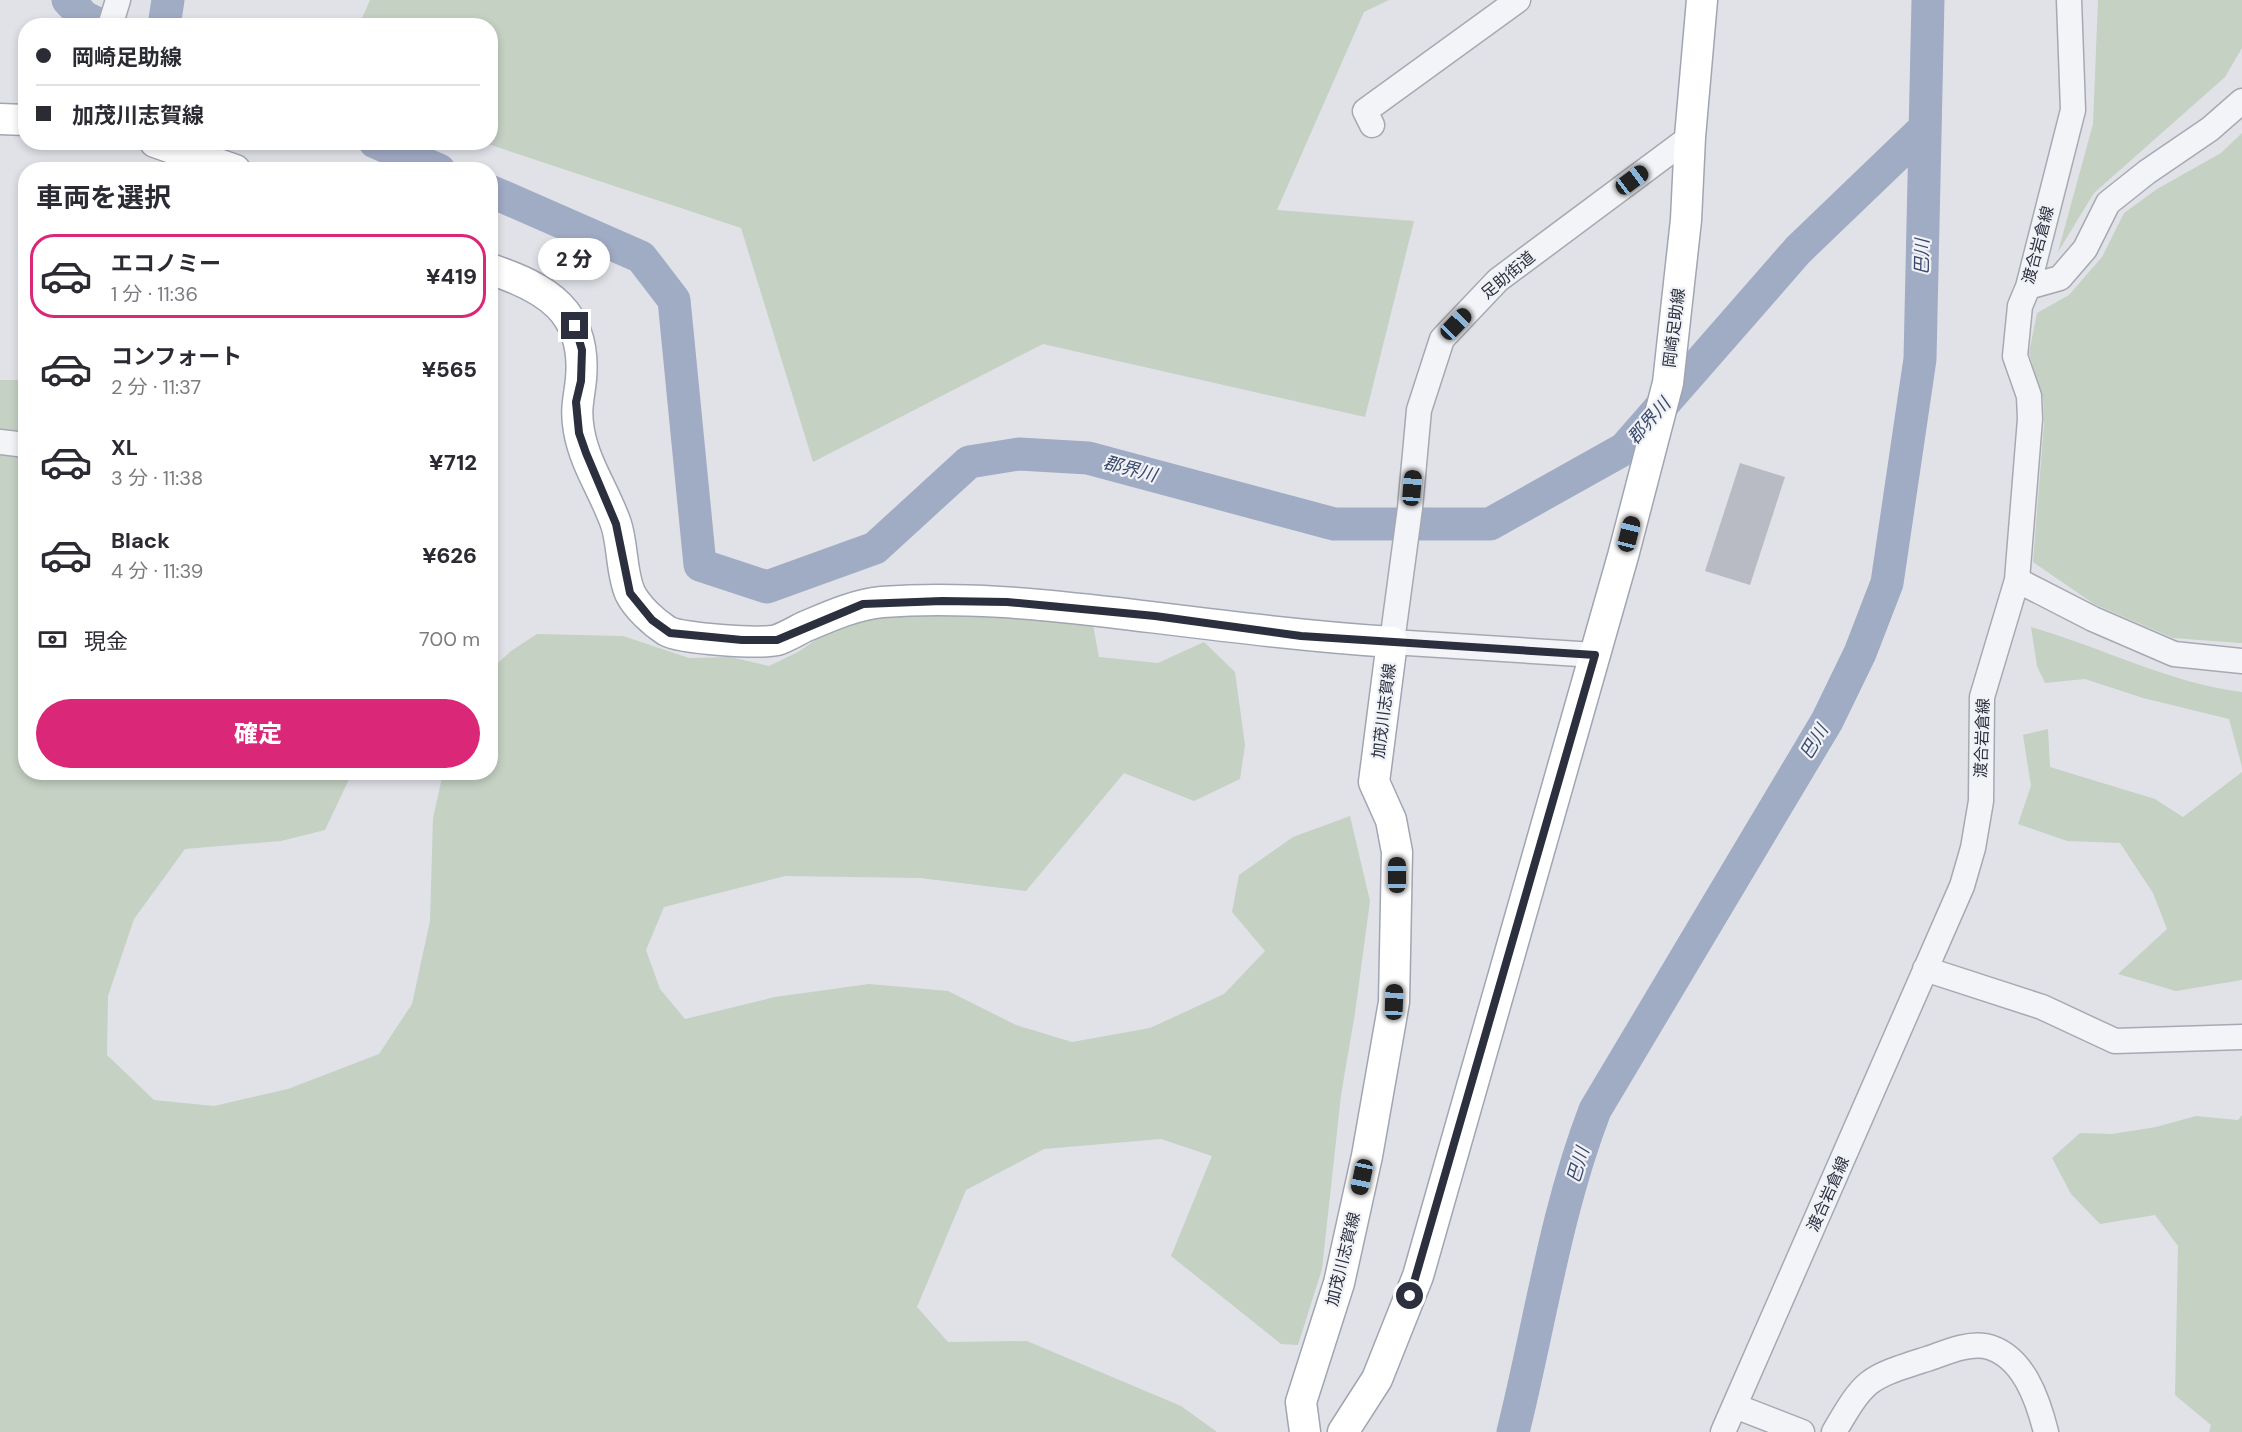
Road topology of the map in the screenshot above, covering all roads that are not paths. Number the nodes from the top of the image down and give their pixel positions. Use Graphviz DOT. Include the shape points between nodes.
graph roads {
  1 [pos="118,0"];
  2 [pos="1518,0"];
  3 [pos="1702,0"];
  4 [pos="2069,0"];
  5 [pos="112,18"];
  6 [pos="2242,101"];
  7 [pos="0,119"];
  8 [pos="18,120"];
  9 [pos="1372,125"];
  10 [pos="1690,137"];
  11 [pos="178,150"];
  12 [pos="212,162"];
  13 [pos="498,271"];
  14 [pos="2028,287"];
  15 [pos="0,442"];
  16 [pos="18,444"];
  17 [pos="2017,580"];
  18 [pos="1392,642"];
  19 [pos="1595,655"];
  20 [pos="2242,661"];
  21 [pos="1925,969"];
  22 [pos="2242,1037"];
  23 [pos="1735,1406"];
  24 [pos="1305,1432"];
  25 [pos="1343,1432"];
  26 [pos="1723,1432"];
  27 [pos="1802,1432"];
  28 [pos="1834,1432"];
  29 [pos="2046,1432"];
  1 -- 5 [label="street"];
  2 -- 9 [label="street" via="1365,111"];
  3 -- 10 [label="main road, 岡崎足助線"];
  4 -- 14 [label="street, 渡合岩倉線" via="2073,110"];
  6 -- 14 [label="street" via="2108,203 2085,249 2060,278"];
  7 -- 8 [label="main road"];
  10 -- 18 [label="street, 足助街道" via="1498,280 1442,339 1419,410"];
  10 -- 19 [label="main road, 岡崎足助線" via="1686,220 1668,383"];
  11 -- 12 [label="main road"];
  13 -- 18 [label="main road, 加茂川志賀線" via="528,281 552,297 575,326 582,350 576,402 579,433 616,524 630,593 652,620 670,633 777,640 863,604 942,601 1007,602 1155,616 1301,636"];
  14 -- 17 [label="street, 渡合岩倉線" via="2020,306 2015,356 2029,396 2030,419"];
  15 -- 16 [label="street"];
  17 -- 20 [label="street" via="2174,654"];
  17 -- 21 [label="street, 渡合岩倉線" via="1982,697 1981,801 1973,848 1962,886"];
  18 -- 19 [label="street"];
  18 -- 24 [label="main road, 加茂川志賀線" via="1374,782 1391,820 1397,852 1394,1002 1339,1283 1301,1402"];
  19 -- 25 [label="main road, 岡崎足助線" via="1418,1276 1377,1379"];
  21 -- 22 [label="street" via="2042,1006 2115,1041"];
  21 -- 23 [label="street, 渡合岩倉線"];
  23 -- 26 [label="street, 渡合岩倉線"];
  23 -- 27 [label="street"];
  28 -- 29 [label="street" via="1857,1393 1879,1375 1965,1347 1986,1347 2022,1371 2039,1401"];
}
